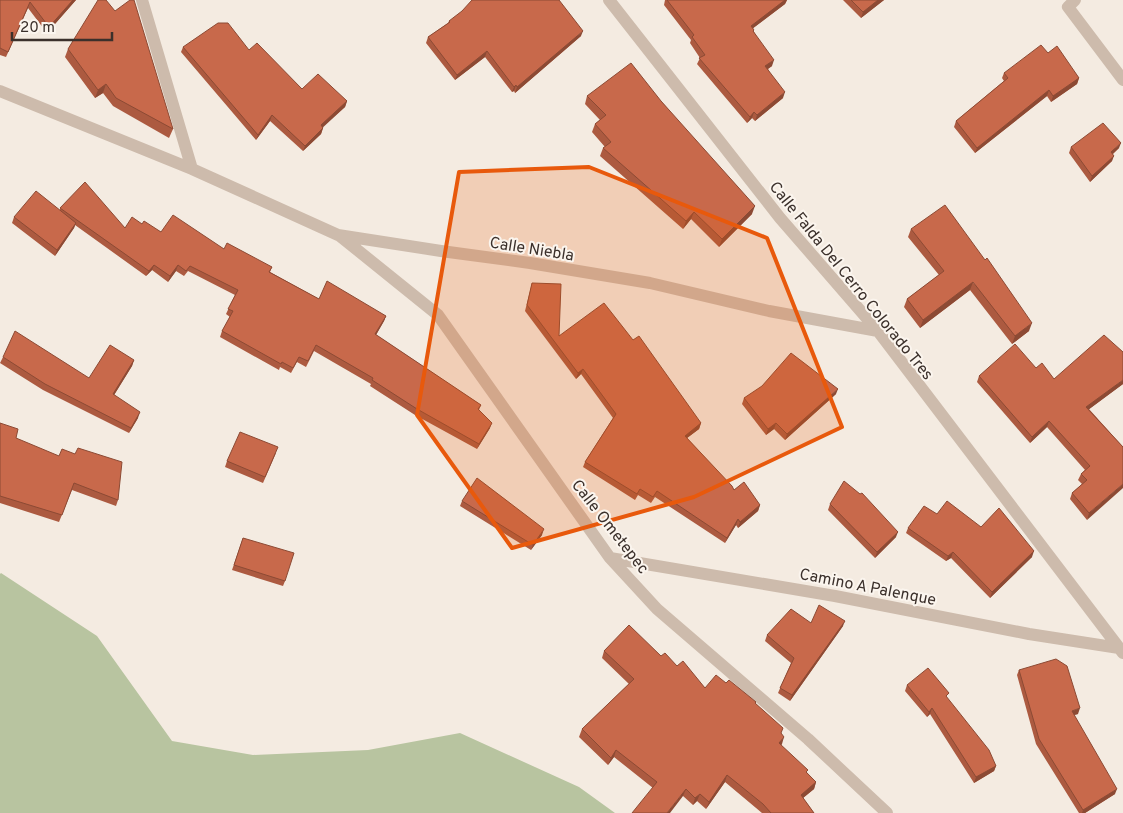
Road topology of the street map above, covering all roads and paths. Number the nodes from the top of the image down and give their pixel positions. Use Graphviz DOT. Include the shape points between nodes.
graph roads {
  1 [pos="142,0"];
  2 [pos="609,0"];
  3 [pos="1071,4"];
  4 [pos="1123,80"];
  5 [pos="0,91"];
  6 [pos="192,169"];
  7 [pos="338,235"];
  8 [pos="878,331"];
  9 [pos="610,558"];
  10 [pos="1121,651"];
  11 [pos="887,813"];
  1 -- 6 [label="street"];
  2 -- 8 [label="street, Calle Falda Del Cerro Colorado Tres" via="780,218"];
  3 -- 4 [label="street"];
  5 -- 6 [label="street, Calle Niebla"];
  6 -- 7 [label="street, Calle Niebla"];
  7 -- 8 [label="street, Calle Niebla" via="650,283 769,311"];
  7 -- 9 [label="street, Calle Ometepec" via="438,315"];
  8 -- 10 [label="street, Calle Falda Del Cerro Colorado Tres"];
  9 -- 10 [label="street, Camino A Palenque" via="835,596"];
  9 -- 11 [label="street, Calle Ometepec" via="657,609 808,739"];
}
